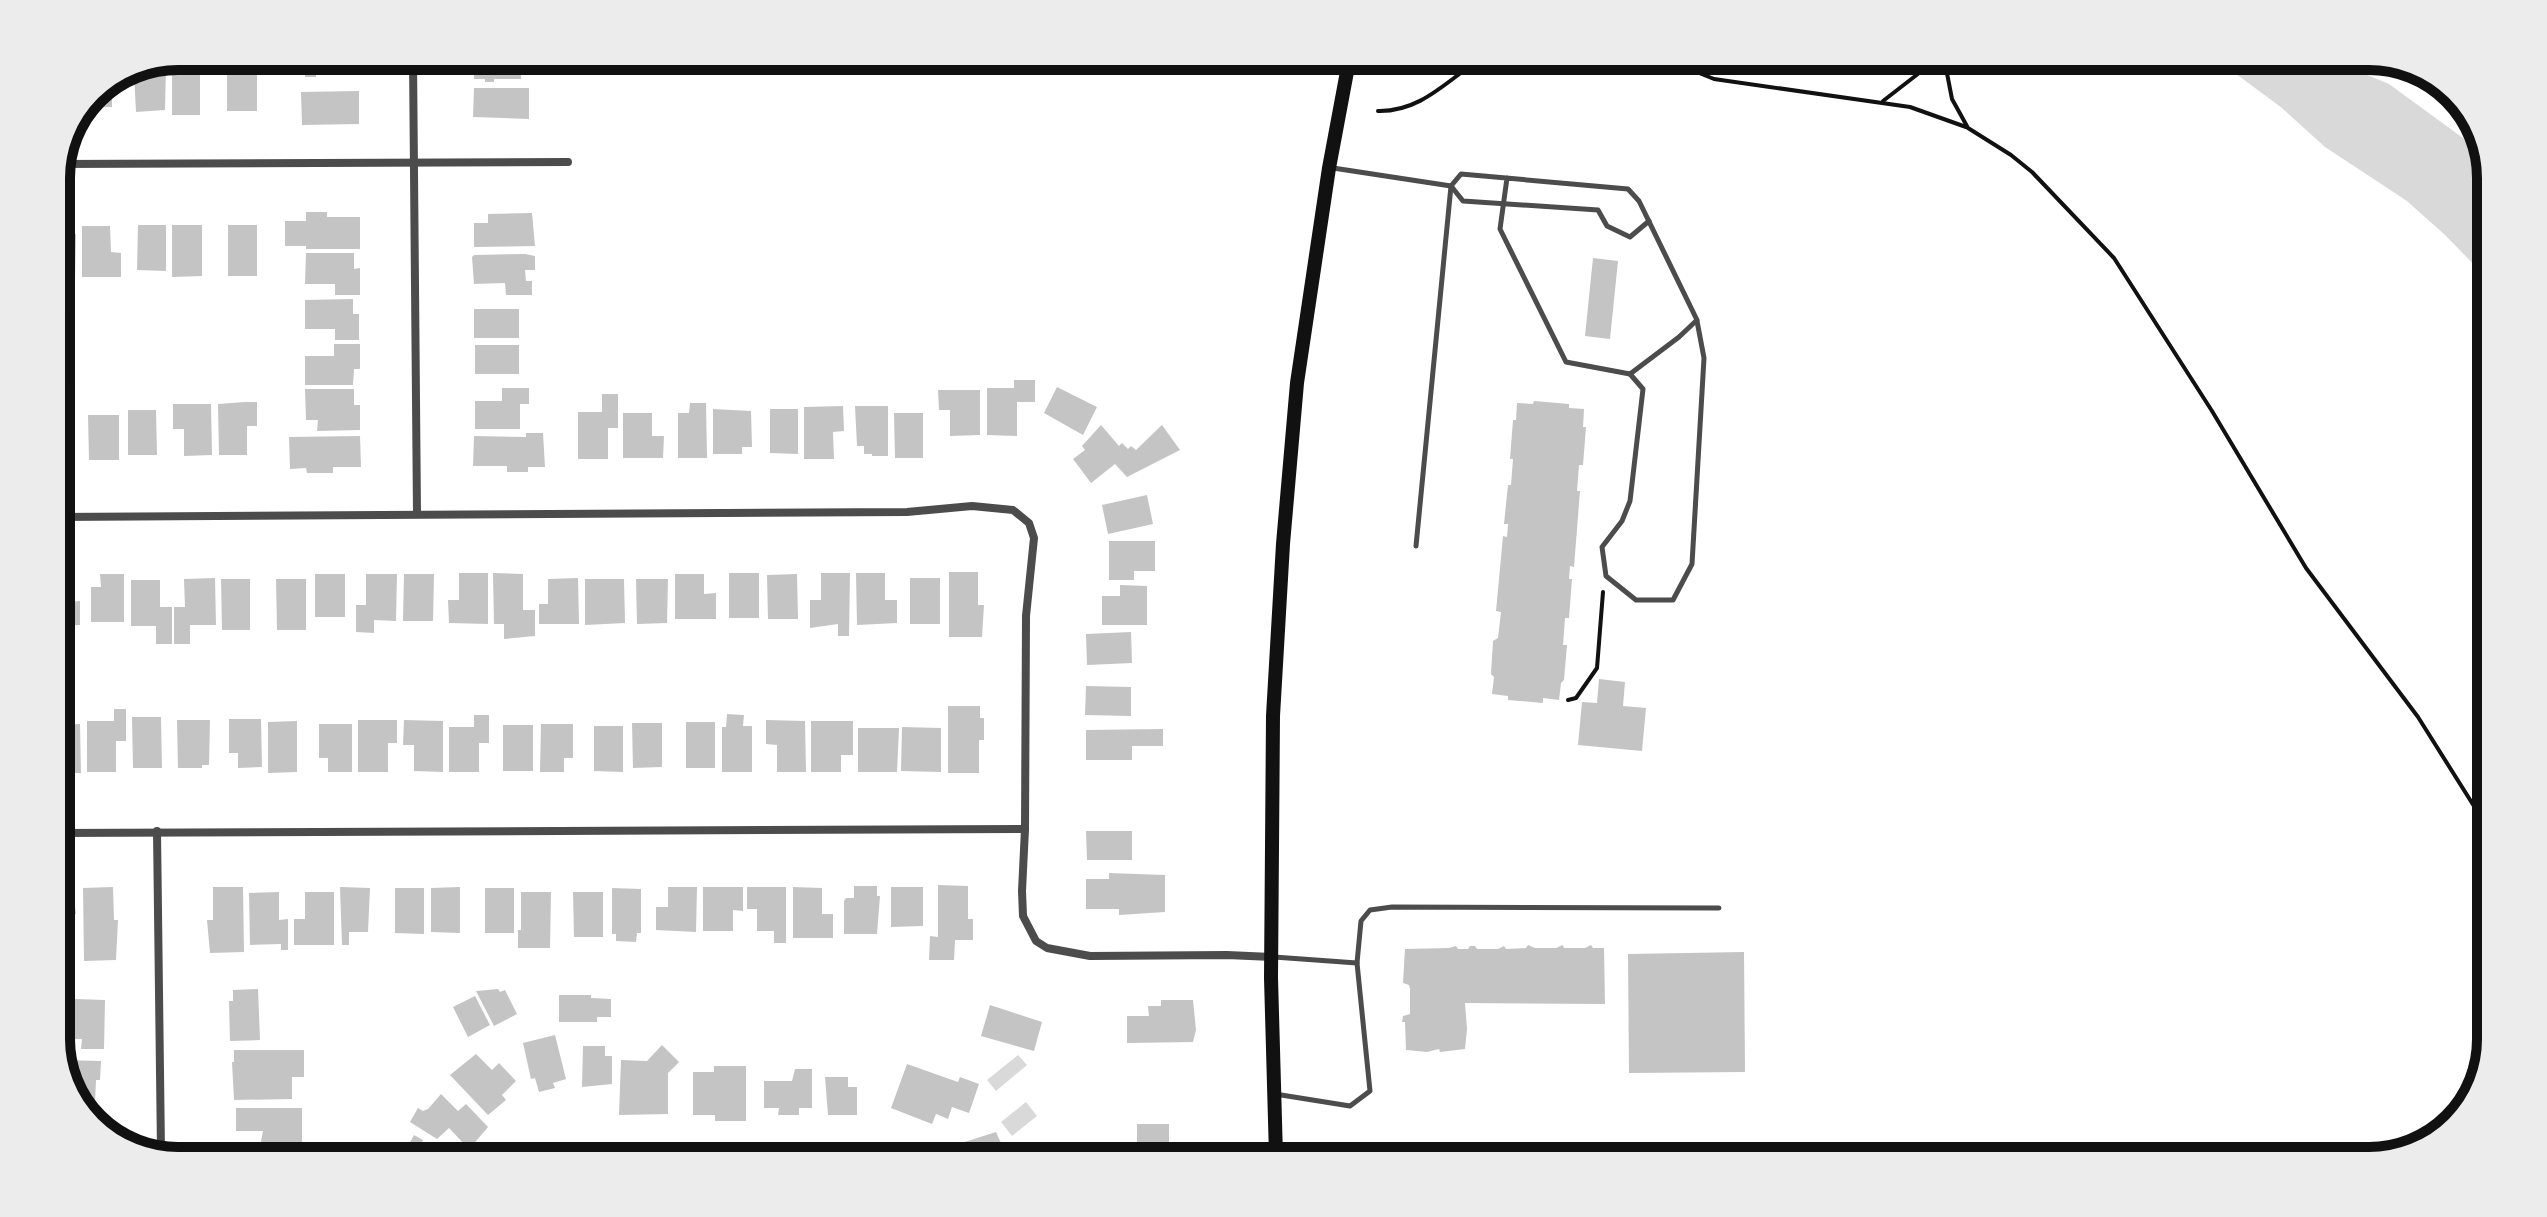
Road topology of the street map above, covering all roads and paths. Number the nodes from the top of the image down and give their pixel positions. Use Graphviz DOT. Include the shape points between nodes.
graph roads {
  1 [pos="413,70"];
  2 [pos="1347,70"];
  3 [pos="1466,70"];
  4 [pos="1692,70"];
  5 [pos="1923,70"];
  6 [pos="1946,70"];
  7 [pos="1881,102"];
  8 [pos="1378,111"];
  9 [pos="1968,128"];
  10 [pos="568,162"];
  11 [pos="415,163"];
  12 [pos="71,164"];
  13 [pos="1329,168"];
  14 [pos="1507,178"];
  15 [pos="1451,186"];
  16 [pos="1504,202"];
  17 [pos="1649,221"];
  18 [pos="1697,320"];
  19 [pos="1630,374"];
  20 [pos="417,514"];
  21 [pos="70,517"];
  22 [pos="1416,546"];
  23 [pos="1605,567"];
  24 [pos="1568,700"];
  25 [pos="2477,811"];
  26 [pos="1025,829"];
  27 [pos="157,831"];
  28 [pos="70,833"];
  29 [pos="1719,908"];
  30 [pos="1272,957"];
  31 [pos="1357,963"];
  32 [pos="1275,1094"];
  33 [pos="161,1145"];
  34 [pos="1276,1147"];
  1 -- 11 [label="street"];
  2 -- 13 [label="main road"];
  3 -- 8 [label="path" via="1411,106"];
  4 -- 7 [label="path" via="1714,79"];
  5 -- 7 [label="path"];
  6 -- 9 [label="path" via="1952,99"];
  7 -- 9 [label="path"];
  9 -- 25 [label="path" via="2032,172 2114,258 2306,568 2418,717"];
  10 -- 11 [label="street"];
  11 -- 12 [label="street"];
  11 -- 20 [label="street"];
  13 -- 15 [label="lane"];
  13 -- 30 [label="main road" via="1297,383 1283,544 1273,716"];
  14 -- 15 [label="lane" via="1461,174"];
  14 -- 16 [label="lane"];
  14 -- 17 [label="lane" via="1628,189"];
  15 -- 16 [label="lane" via="1463,201"];
  15 -- 22 [label="lane"];
  16 -- 17 [label="lane" via="1598,210 1607,226 1630,237"];
  16 -- 19 [label="lane" via="1500,229 1566,362"];
  17 -- 18 [label="lane"];
  18 -- 19 [label="lane"];
  18 -- 23 [label="lane" via="1704,358 1692,564 1673,600 1636,600 1606,576"];
  19 -- 23 [label="lane" via="1643,389 1630,501 1602,547"];
  20 -- 21 [label="street"];
  20 -- 26 [label="street" via="907,512 972,506 1013,510 1029,523 1034,538 1026,616"];
  23 -- 24 [label="path" via="1597,668 1576,698"];
  26 -- 27 [label="street"];
  26 -- 30 [label="street" via="1023,916 1036,941 1047,948 1090,956"];
  27 -- 28 [label="street"];
  27 -- 33 [label="street"];
  29 -- 31 [label="lane" via="1370,910 1361,921"];
  30 -- 31 [label="lane"];
  30 -- 32 [label="main road"];
  31 -- 32 [label="lane" via="1370,1091 1350,1106"];
  32 -- 34 [label="main road"];
}
